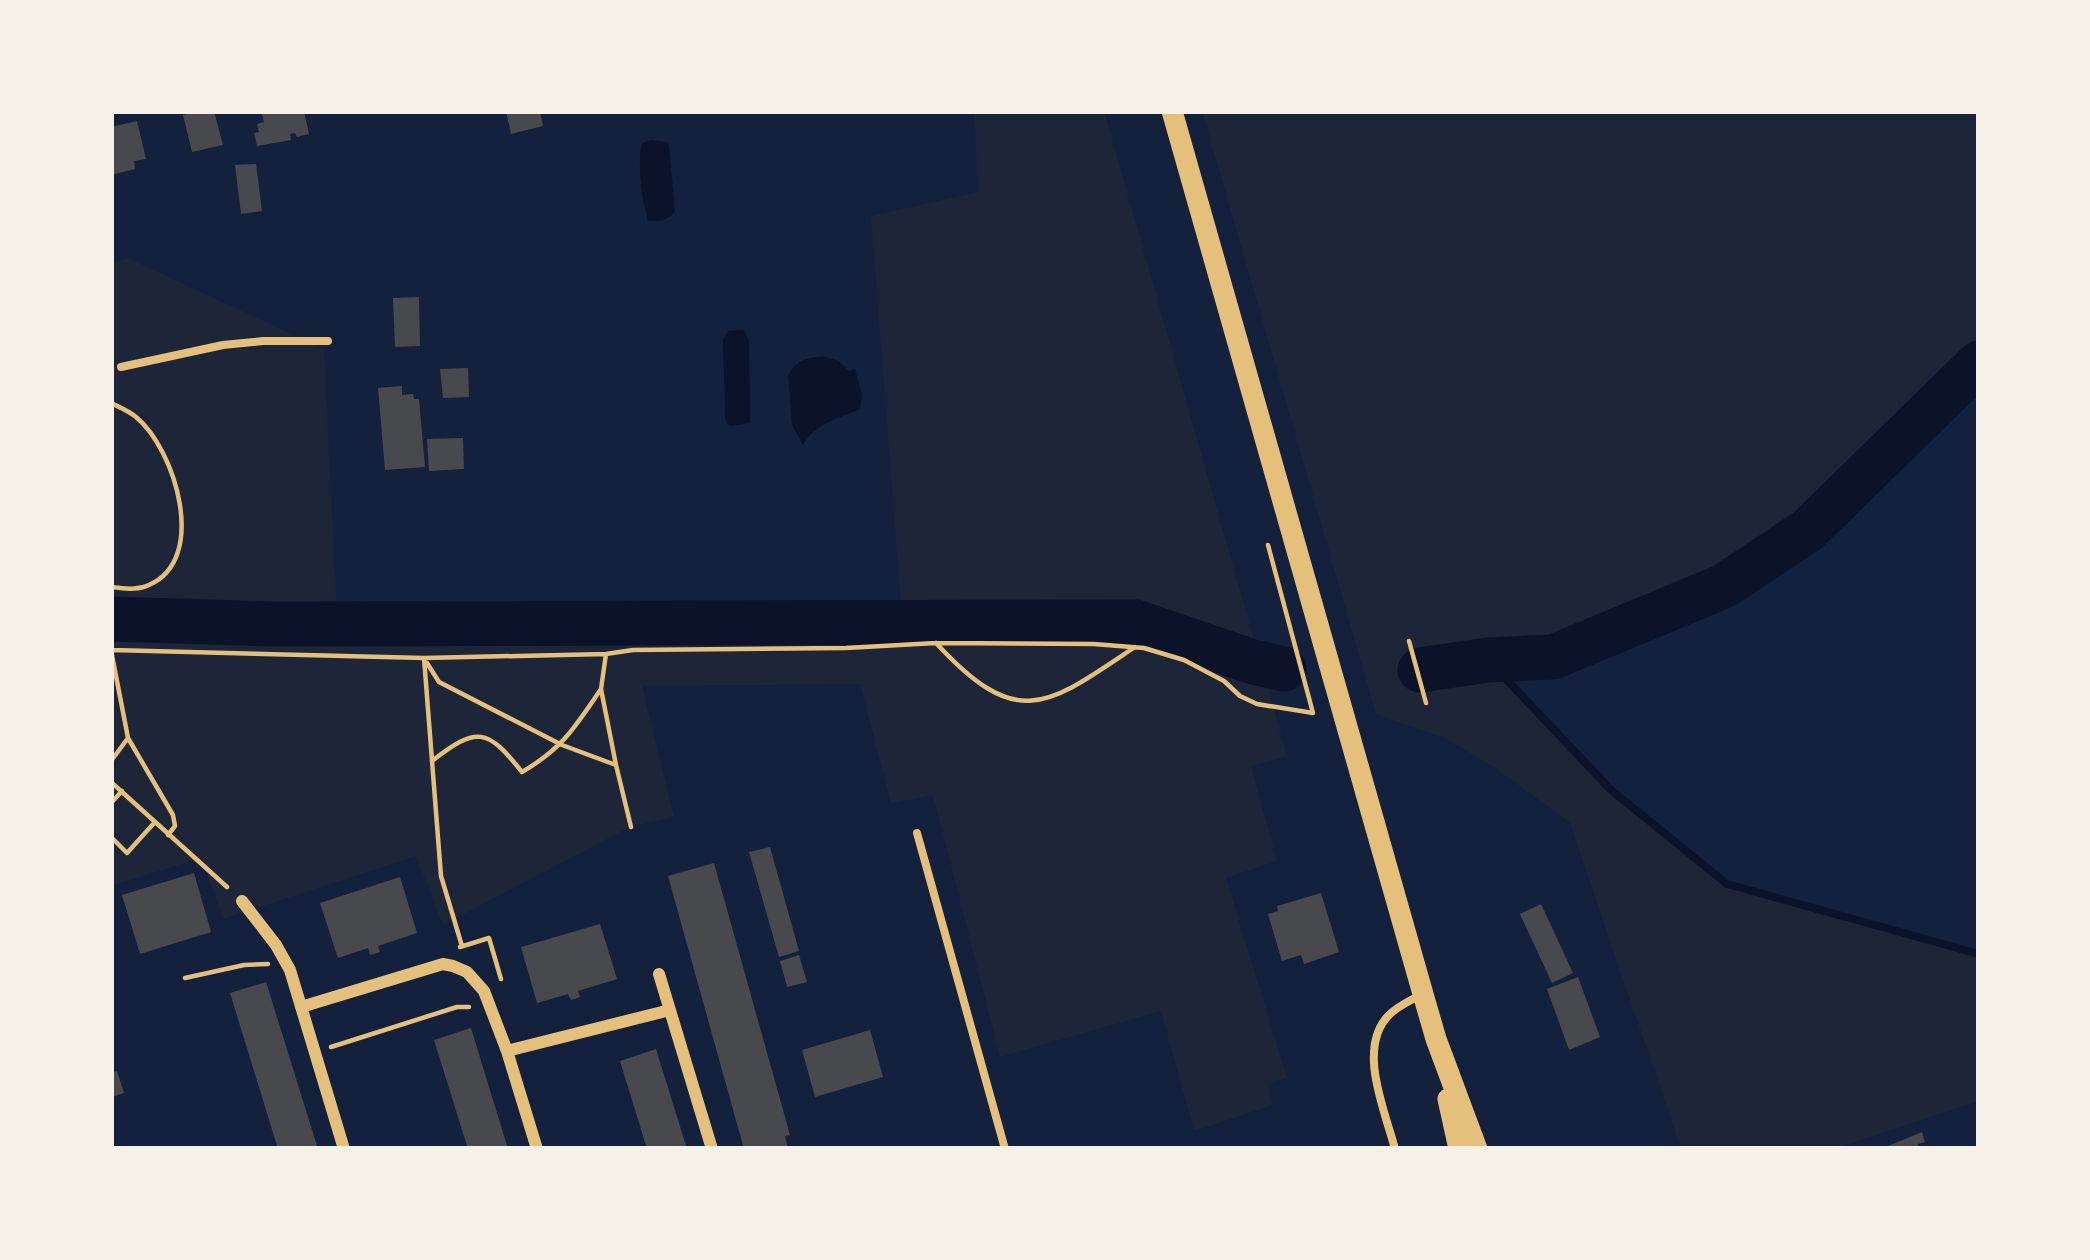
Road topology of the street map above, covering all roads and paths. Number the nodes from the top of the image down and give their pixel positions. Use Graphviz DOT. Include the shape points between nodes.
graph roads {
  1 [pos="1172,111"];
  2 [pos="328,341"];
  3 [pos="121,367"];
  4 [pos="111,404"];
  5 [pos="1268,545"];
  6 [pos="111,587"];
  7 [pos="1409,641"];
  8 [pos="935,643"];
  9 [pos="1135,647"];
  10 [pos="111,650"];
  11 [pos="606,654"];
  12 [pos="424,658"];
  13 [pos="601,689"];
  14 [pos="1426,703"];
  15 [pos="128,738"];
  16 [pos="562,745"];
  17 [pos="432,760"];
  18 [pos="111,761"];
  19 [pos="616,765"];
  20 [pos="111,782"];
  21 [pos="122,791"];
  22 [pos="111,802"];
  23 [pos="155,822"];
  24 [pos="631,827"];
  25 [pos="917,833"];
  26 [pos="168,835"];
  27 [pos="111,837"];
  28 [pos="242,901"];
  29 [pos="489,938"];
  30 [pos="462,946"];
  31 [pos="277,972"];
  32 [pos="659,974"];
  33 [pos="185,978"];
  34 [pos="504,990"];
  35 [pos="1423,994"];
  36 [pos="302,1007"];
  37 [pos="670,1010"];
  38 [pos="478,1011"];
  39 [pos="1436,1039"];
  40 [pos="507,1051"];
  41 [pos="315,1052"];
  42 [pos="344,1149"];
  43 [pos="536,1149"];
  44 [pos="712,1149"];
  45 [pos="1005,1149"];
  46 [pos="1395,1149"];
  47 [pos="1459,1149"];
  48 [pos="1477,1149"];
  1 -- 35 [label="main road"];
  2 -- 3 [label="lane" via="224,345"];
  4 -- 6 [label="path" via="138,418 158,444 183,530 164,575 133,589"];
  5 -- 9 [label="path" via="1313,712 1257,704 1184,660"];
  7 -- 14 [label="path"];
  8 -- 9 [label="path"];
  8 -- 9 [label="path" via="982,688 1036,702"];
  8 -- 11 [label="path"];
  10 -- 12 [label="path"];
  10 -- 15 [label="path"];
  11 -- 12 [label="path"];
  11 -- 13 [label="path"];
  12 -- 16 [label="path" via="440,682"];
  12 -- 17 [label="path"];
  13 -- 16 [label="path"];
  13 -- 19 [label="path"];
  15 -- 18 [label="path"];
  15 -- 26 [label="path" via="173,815"];
  16 -- 17 [label="path" via="522,772 485,737 455,743"];
  16 -- 19 [label="path"];
  17 -- 30 [label="path" via="441,876"];
  19 -- 24 [label="path"];
  20 -- 21 [label="path"];
  21 -- 22 [label="path"];
  21 -- 23 [label="path"];
  23 -- 26 [label="path"];
  23 -- 27 [label="path" via="127,854"];
  25 -- 45 [label="lane"];
  26 -- 28 [label="path"];
  28 -- 36 [label="street" via="276,945"];
  29 -- 34 [label="path"];
  31 -- 33 [label="path" via="258,963"];
  32 -- 37 [label="street"];
  35 -- 39 [label="main road"];
  35 -- 46 [label="lane" via="1394,1010 1374,1043"];
  36 -- 40 [label="street" via="453,966 484,991"];
  36 -- 41 [label="street"];
  37 -- 40 [label="street"];
  37 -- 44 [label="street"];
  38 -- 41 [label="path" via="457,1007"];
  39 -- 47 [label="main road"];
  39 -- 48 [label="main road"];
  40 -- 43 [label="street"];
  41 -- 42 [label="street"];
}
